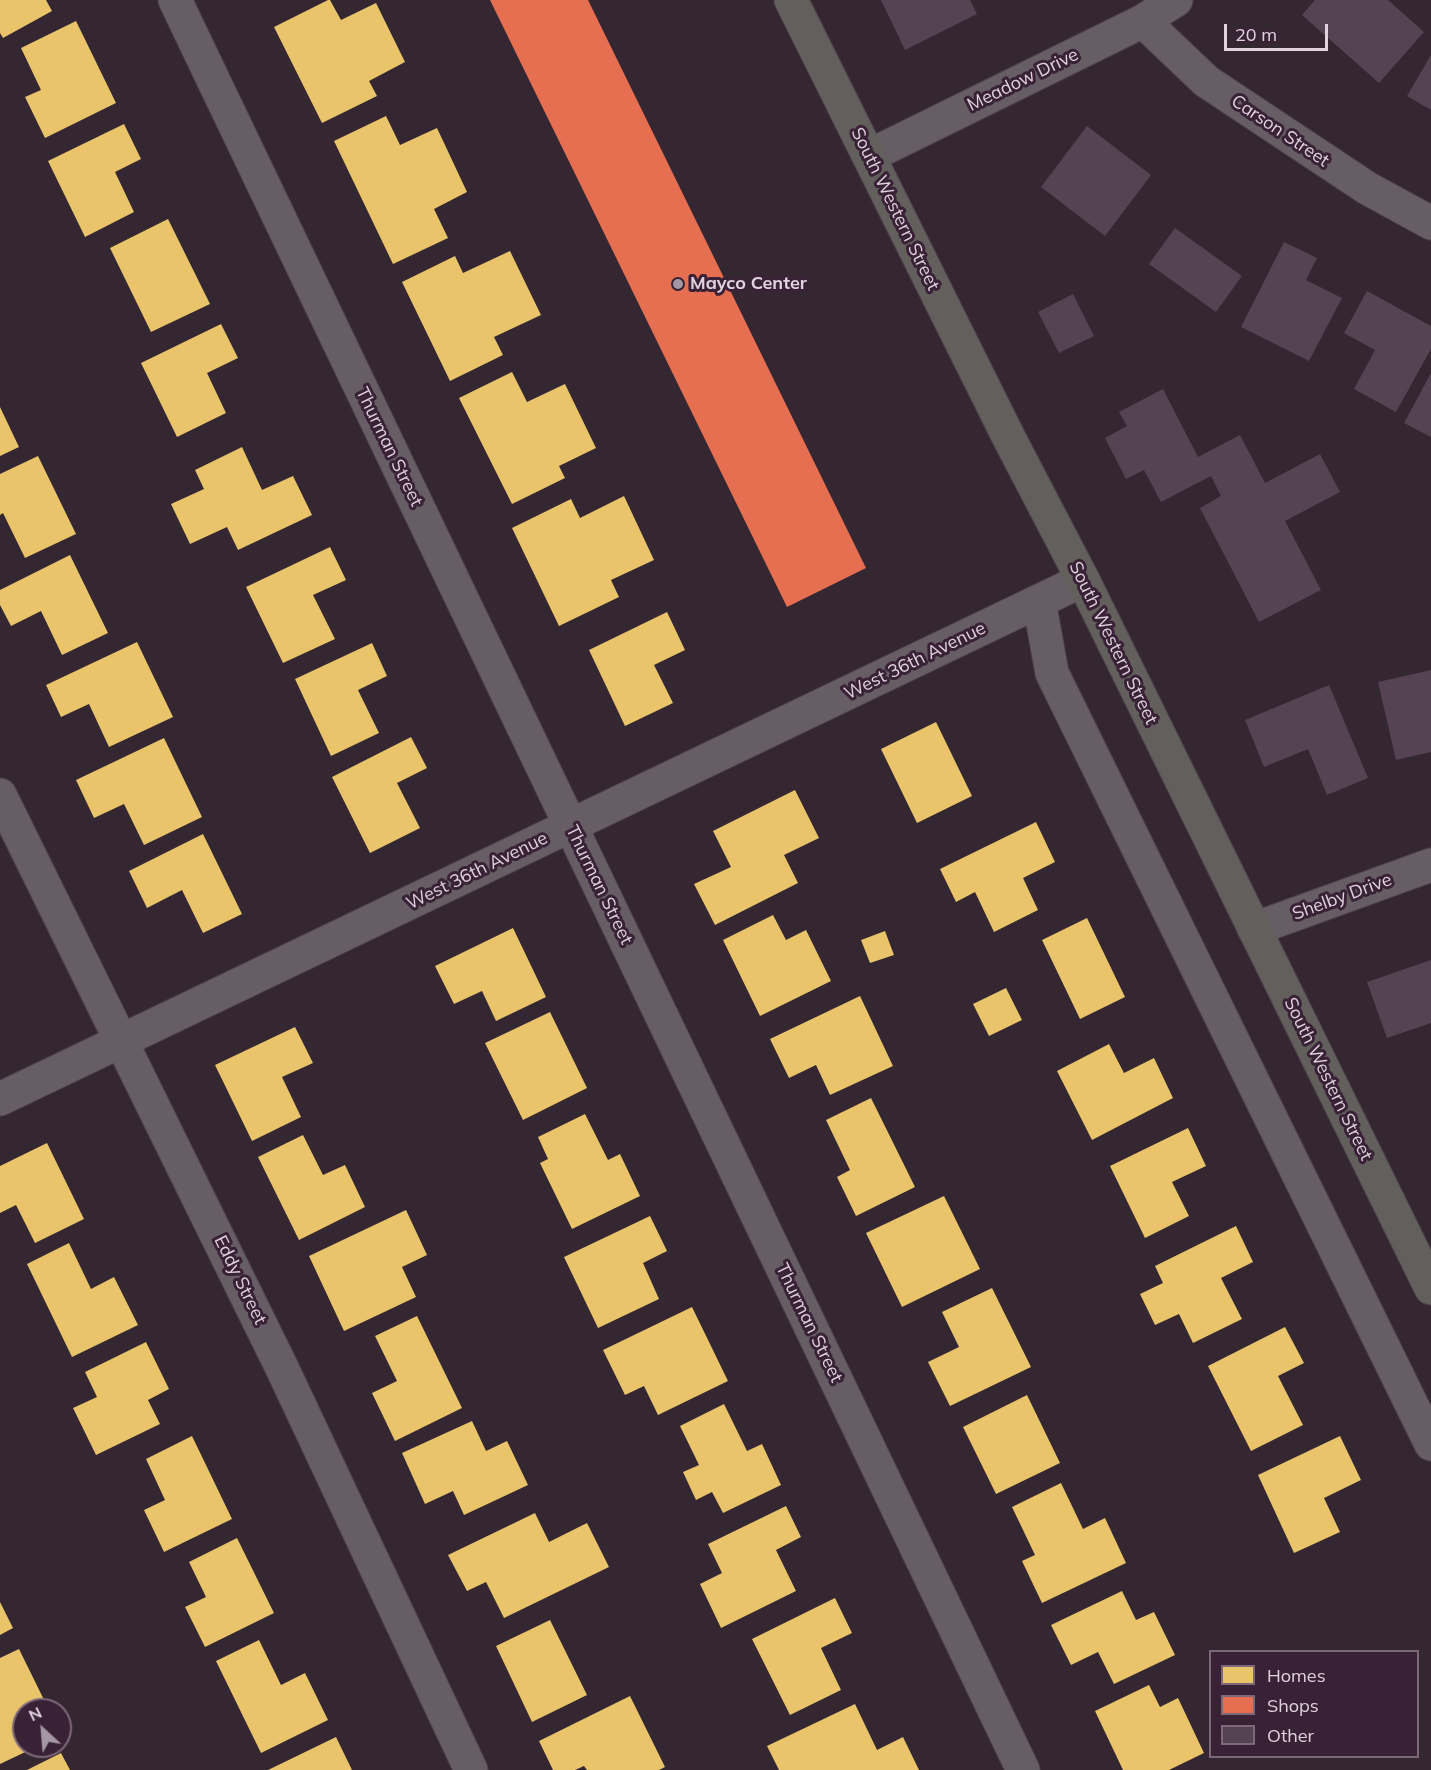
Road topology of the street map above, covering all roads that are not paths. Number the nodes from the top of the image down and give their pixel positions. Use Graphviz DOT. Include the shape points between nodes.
graph roads {
  1 [pos="175,0"];
  2 [pos="791,0"];
  3 [pos="1176,0"];
  4 [pos="1143,21"];
  5 [pos="869,156"];
  6 [pos="1431,223"];
  7 [pos="1083,580"];
  8 [pos="1040,601"];
  9 [pos="0,795"];
  10 [pos="571,826"];
  11 [pos="1431,865"];
  12 [pos="1254,929"];
  13 [pos="122,1041"];
  14 [pos="0,1099"];
  15 [pos="1431,1288"];
  16 [pos="1431,1444"];
  17 [pos="471,1770"];
  18 [pos="1023,1770"];
  1 -- 10 [label="street, Thurman Street"];
  2 -- 5 [label="main road, South Western Street"];
  3 -- 4 [label="street, Meadow Drive"];
  4 -- 5 [label="street, Meadow Drive"];
  4 -- 6 [label="street, Carson Street" via="1206,81 1366,188"];
  5 -- 7 [label="main road, South Western Street"];
  7 -- 8 [label="street, West 36th Avenue"];
  7 -- 12 [label="main road, South Western Street"];
  8 -- 10 [label="street, West 36th Avenue"];
  8 -- 16 [label="street" via="1052,673"];
  9 -- 13 [label="street, Eddy Street"];
  10 -- 13 [label="street, West 36th Avenue"];
  10 -- 18 [label="street, Thurman Street"];
  11 -- 12 [label="street, Shelby Drive"];
  12 -- 15 [label="main road, South Western Street"];
  13 -- 14 [label="street, West 36th Avenue"];
  13 -- 17 [label="street, Eddy Street" via="282,1368"];
}
